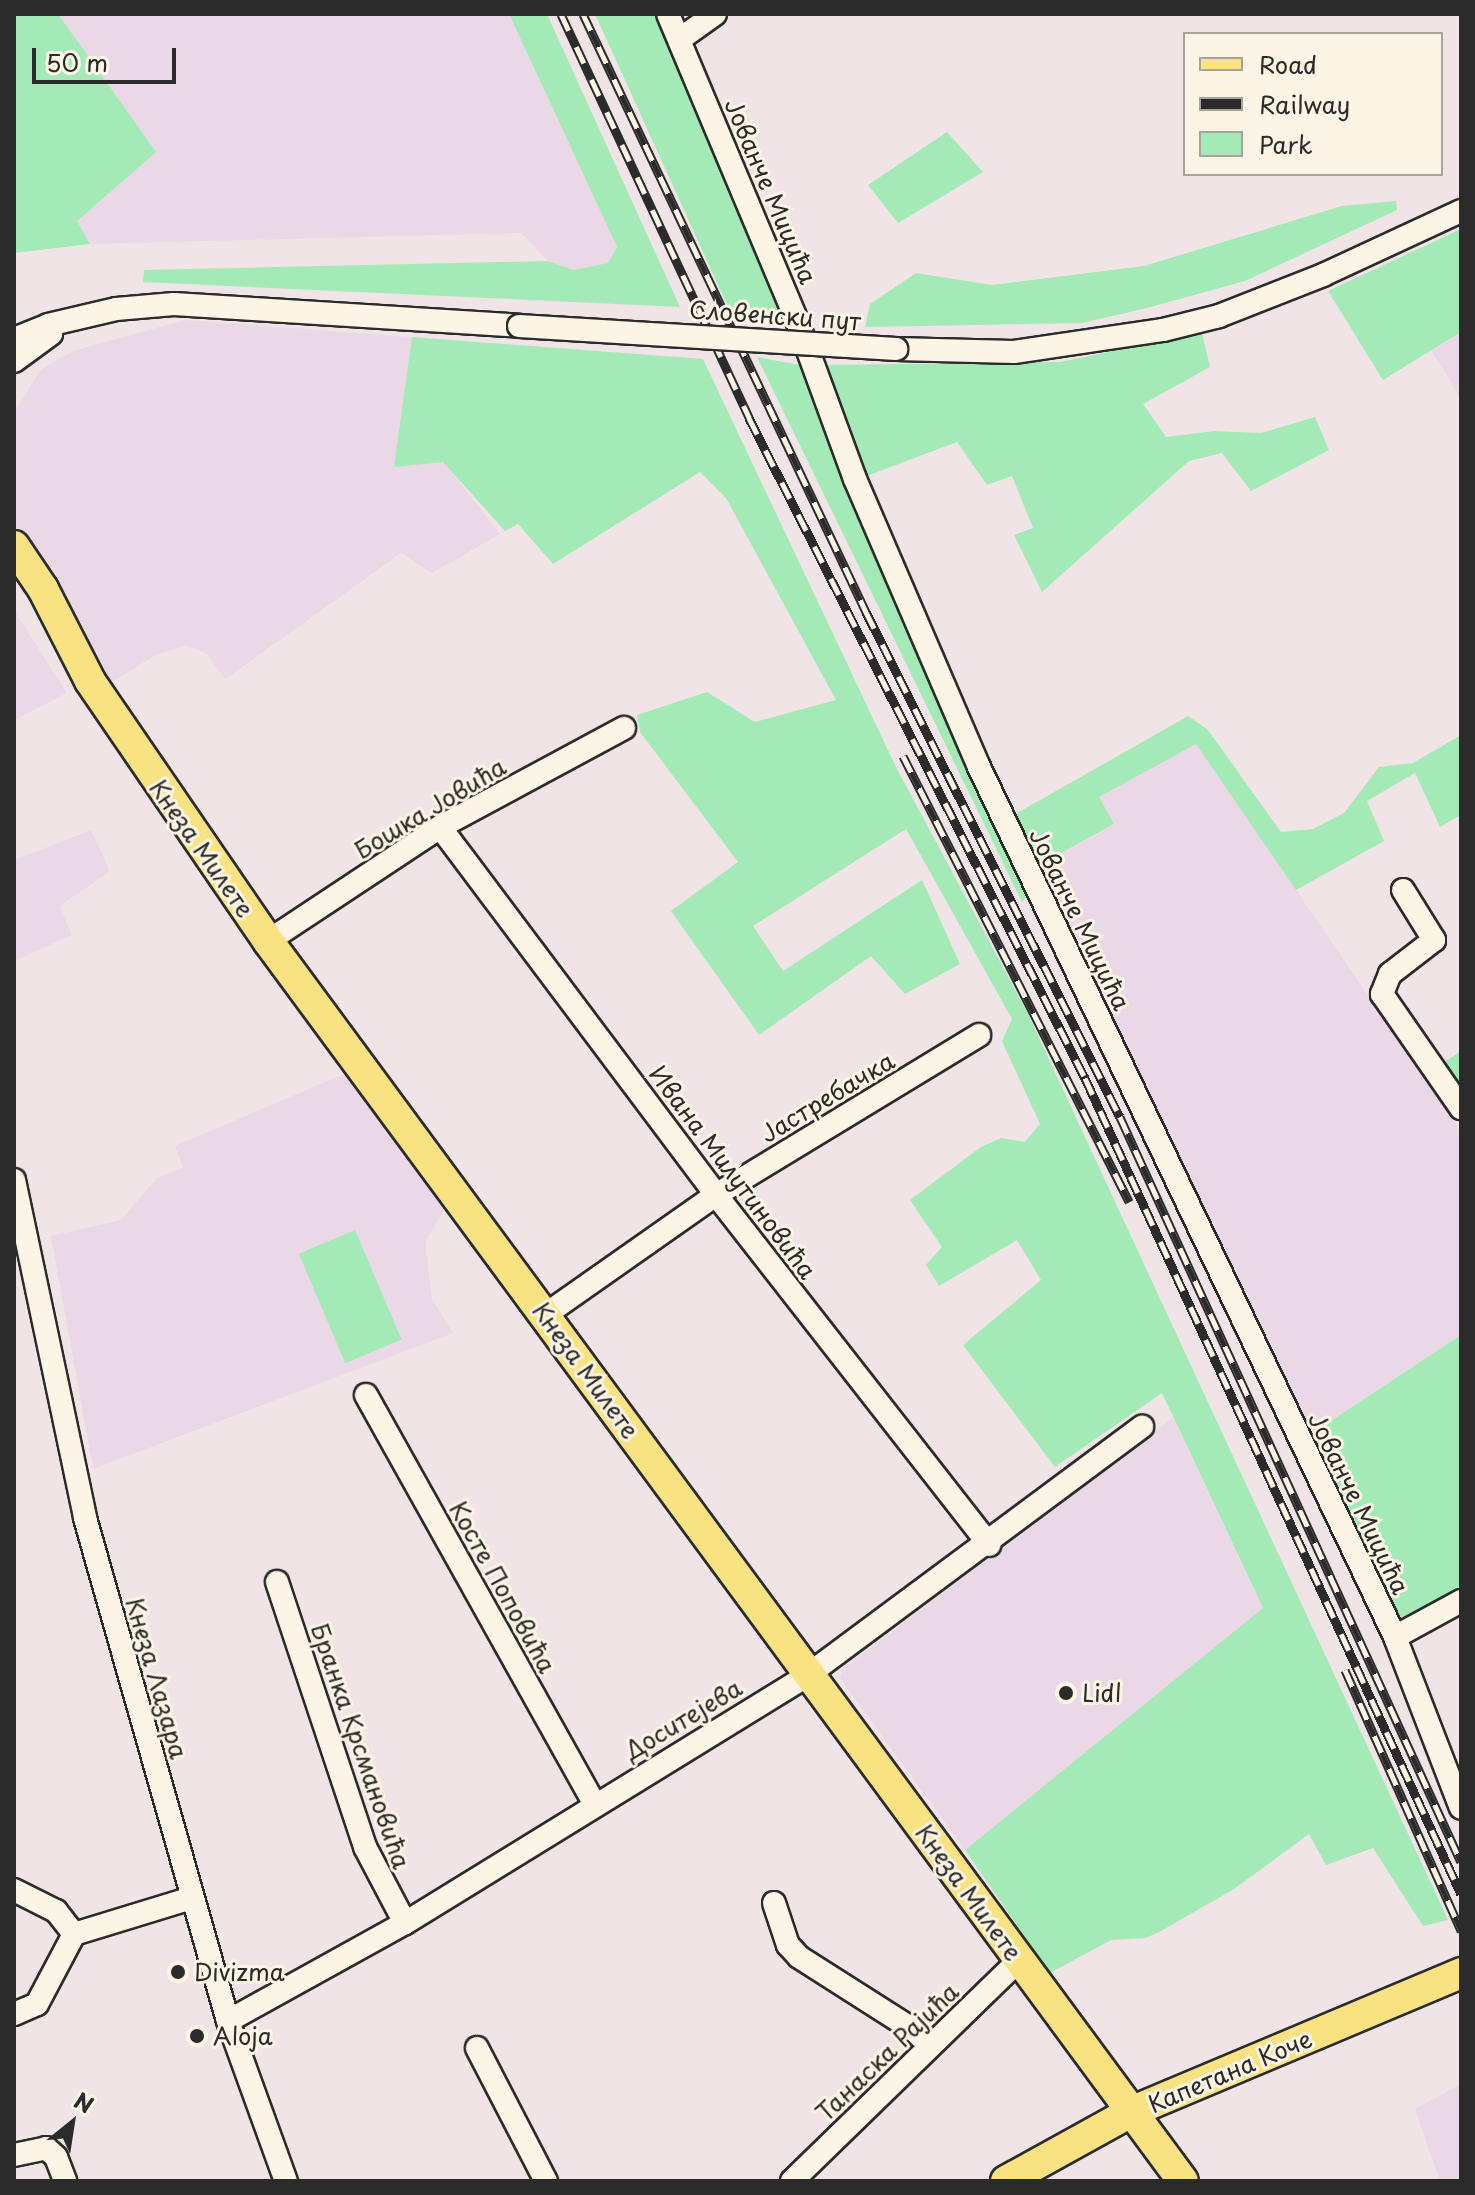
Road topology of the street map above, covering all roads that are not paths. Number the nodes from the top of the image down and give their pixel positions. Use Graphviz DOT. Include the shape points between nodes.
graph roads {
  1 [pos="668,14"];
  2 [pos="715,14"];
  3 [pos="680,39"];
  4 [pos="1461,211"];
  5 [pos="64,323"];
  6 [pos="14,339"];
  7 [pos="14,361"];
  8 [pos="14,546"];
  9 [pos="14,577"];
  10 [pos="54,618"];
  11 [pos="624,728"];
  12 [pos="440,827"];
  13 [pos="1403,890"];
  14 [pos="268,941"];
  15 [pos="979,1035"];
  16 [pos="1461,1108"];
  17 [pos="14,1180"];
  18 [pos="716,1195"];
  19 [pos="545,1315"];
  20 [pos="366,1395"];
  21 [pos="1142,1427"];
  22 [pos="989,1545"];
  23 [pos="277,1582"];
  24 [pos="1461,1601"];
  25 [pos="1395,1637"];
  26 [pos="809,1674"];
  27 [pos="594,1803"];
  28 [pos="1461,1808"];
  29 [pos="14,1890"];
  30 [pos="192,1898"];
  31 [pos="774,1903"];
  32 [pos="405,1923"];
  33 [pos="74,1934"];
  34 [pos="1018,1961"];
  35 [pos="1461,1973"];
  36 [pos="14,2014"];
  37 [pos="228,2021"];
  38 [pos="930,2046"];
  39 [pos="477,2048"];
  40 [pos="1133,2111"];
  41 [pos="14,2155"];
  42 [pos="65,2181"];
  43 [pos="286,2181"];
  44 [pos="546,2181"];
  45 [pos="792,2181"];
  46 [pos="1006,2181"];
  47 [pos="1183,2181"];
  1 -- 3 [label="street, Јованче Мицића"];
  2 -- 3 [label="street"];
  3 -- 25 [label="street, Јованче Мицића" via="799,326 855,479 979,767"];
  4 -- 5 [label="street, Словенски пут, bridge" via="1219,316 1106,341 1014,352 174,304 116,309"];
  5 -- 6 [label="street, Словенски пут"];
  5 -- 7 [label="street"];
  8 -- 10 [label="main road, Кнеза Милете" via="43,589"];
  9 -- 10 [label="main road, Кнеза Милете"];
  10 -- 14 [label="main road, Кнеза Милете" via="148,771"];
  11 -- 12 [label="street, Бошка Јовића"];
  12 -- 14 [label="street, Бошка Јовића"];
  12 -- 18 [label="street, Ивана Милутиновића"];
  13 -- 16 [label="street" via="1434,940 1390,974 1382,994"];
  14 -- 19 [label="main road, Кнеза Милете"];
  15 -- 18 [label="street, Јастребачка"];
  17 -- 30 [label="street, Кнеза Лазара" via="85,1518"];
  18 -- 19 [label="street, Јастребачка"];
  18 -- 22 [label="street, Ивана Милутиновића"];
  19 -- 26 [label="main road, Кнеза Милете"];
  20 -- 27 [label="street, Косте Поповића"];
  21 -- 22 [label="street, Доситејева"];
  22 -- 26 [label="street, Доситејева"];
  23 -- 32 [label="street, Бранка Крсмановића" via="365,1847"];
  24 -- 25 [label="street"];
  25 -- 28 [label="street, Јованче Мицића"];
  26 -- 27 [label="street, Доситејева"];
  26 -- 34 [label="main road, Кнеза Милете"];
  27 -- 32 [label="street, Доситејева"];
  29 -- 33 [label="street" via="56,1911"];
  30 -- 33 [label="street"];
  30 -- 37 [label="street, Кнеза Лазара"];
  31 -- 38 [label="street" via="788,1945 799,1957"];
  32 -- 37 [label="street, Доситејева"];
  33 -- 36 [label="street" via="37,2004"];
  34 -- 38 [label="street, Танаска Рајића"];
  34 -- 40 [label="main road, Кнеза Милете"];
  35 -- 40 [label="main road, Капетана Коче"];
  37 -- 43 [label="street, Кнеза Лазара"];
  38 -- 45 [label="street, Танаска Рајића"];
  39 -- 44 [label="street"];
  40 -- 46 [label="main road, Капетана Коче"];
  40 -- 47 [label="main road, Кнеза Милете"];
  41 -- 42 [label="street" via="34,2147 56,2157"];
}
